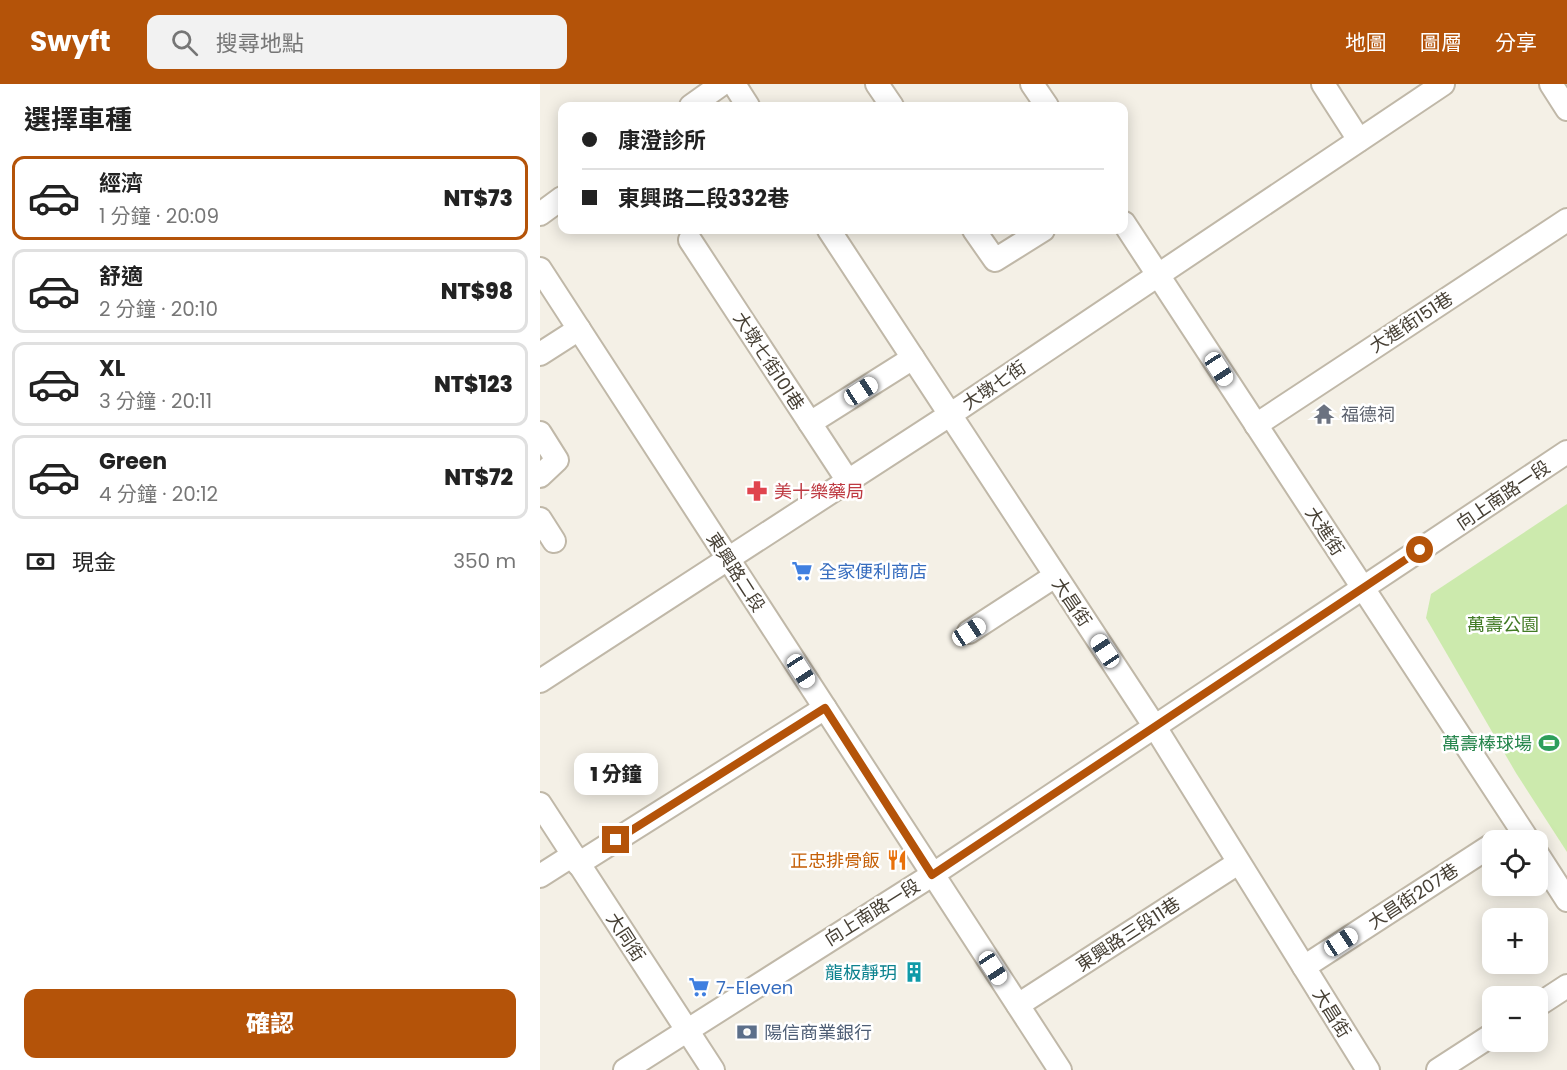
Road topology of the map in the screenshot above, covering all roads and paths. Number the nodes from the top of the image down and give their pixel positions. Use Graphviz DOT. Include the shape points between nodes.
graph roads {
  1 [pos="722,84"];
  2 [pos="734,84"];
  3 [pos="877,84"];
  4 [pos="1032,84"];
  5 [pos="1323,84"];
  6 [pos="1443,84"];
  7 [pos="1551,84"];
  8 [pos="697,102"];
  9 [pos="745,102"];
  10 [pos="889,102"];
  11 [pos="1044,102"];
  12 [pos="1567,109"];
  13 [pos="1359,140"];
  14 [pos="558,201"];
  15 [pos="540,214"];
  16 [pos="1567,220"];
  17 [pos="1128,229"];
  18 [pos="832,234"];
  19 [pos="977,234"];
  20 [pos="1037,234"];
  21 [pos="690,240"];
  22 [pos="540,269"];
  23 [pos="1159,276"];
  24 [pos="579,329"];
  25 [pos="540,354"];
  26 [pos="912,358"];
  27 [pos="951,414"];
  28 [pos="810,423"];
  29 [pos="1256,424"];
  30 [pos="540,433"];
  31 [pos="1567,452"];
  32 [pos="540,476"];
  33 [pos="848,482"];
  34 [pos="540,519"];
  35 [pos="554,541"];
  36 [pos="728,559"];
  37 [pos="1055,576"];
  38 [pos="1363,589"];
  39 [pos="969,632"];
  40 [pos="540,681"];
  41 [pos="825,708"];
  42 [pos="1155,727"];
  43 [pos="540,804"];
  44 [pos="1520,830"];
  45 [pos="1482,851"];
  46 [pos="576,859"];
  47 [pos="1239,863"];
  48 [pos="1548,871"];
  49 [pos="932,875"];
  50 [pos="540,876"];
  51 [pos="1567,900"];
  52 [pos="1304,967"];
  53 [pos="1567,986"];
  54 [pos="1548,998"];
  55 [pos="1018,1005"];
  56 [pos="687,1030"];
  57 [pos="1482,1041"];
  58 [pos="625,1070"];
  59 [pos="713,1070"];
  60 [pos="1060,1070"];
  61 [pos="1368,1070"];
  62 [pos="1438,1070"];
  1 -- 8 [label="street"];
  2 -- 9 [label="street"];
  3 -- 10 [label="street"];
  4 -- 11 [label="street"];
  5 -- 13 [label="street"];
  6 -- 13 [label="street, 大墩七街"];
  7 -- 12 [label="street"];
  13 -- 23 [label="street, 大墩七街"];
  14 -- 15 [label="street"];
  16 -- 29 [label="street, 大進街151巷"];
  17 -- 23 [label="street, 大進街"];
  18 -- 26 [label="street, 大昌街"];
  19 -- 20 [label="street" via="995,260"];
  21 -- 28 [label="street, 大墩七街101巷"];
  22 -- 24 [label="street, 東興路二段"];
  23 -- 27 [label="street, 大墩七街"];
  23 -- 29 [label="street, 大進街"];
  24 -- 25 [label="street"];
  24 -- 36 [label="street, 東興路二段"];
  26 -- 27 [label="street, 大昌街"];
  26 -- 28 [label="street"];
  27 -- 33 [label="street, 大墩七街"];
  27 -- 37 [label="street, 大昌街"];
  28 -- 33 [label="street, 大墩七街101巷"];
  29 -- 38 [label="street, 大進街"];
  30 -- 32 [label="street" via="557,460"];
  31 -- 38 [label="street, 向上南路一段"];
  33 -- 36 [label="street, 大墩七街"];
  34 -- 35 [label="street"];
  36 -- 40 [label="street, 大墩七街"];
  36 -- 41 [label="street, 東興路二段"];
  37 -- 39 [label="street"];
  37 -- 42 [label="street, 大昌街"];
  38 -- 42 [label="street, 向上南路一段"];
  38 -- 44 [label="street, 大進街"];
  41 -- 46 [label="street"];
  41 -- 49 [label="street, 東興路二段"];
  42 -- 47 [label="street, 大昌街"];
  42 -- 49 [label="street, 向上南路一段"];
  43 -- 46 [label="street, 大同街"];
  45 -- 52 [label="street, 大昌街207巷"];
  46 -- 50 [label="street"];
  46 -- 56 [label="street, 大同街"];
  47 -- 52 [label="street, 大昌街"];
  47 -- 55 [label="street, 東興路三段11巷"];
  48 -- 51 [label="street"];
  49 -- 55 [label="street, 東興路二段"];
  49 -- 56 [label="street, 向上南路一段"];
  52 -- 61 [label="street, 大昌街"];
  53 -- 54 [label="street"];
  55 -- 60 [label="street, 東興路二段"];
  56 -- 58 [label="street, 向上南路一段"];
  56 -- 59 [label="street, 大同街"];
  57 -- 62 [label="street"];
}
